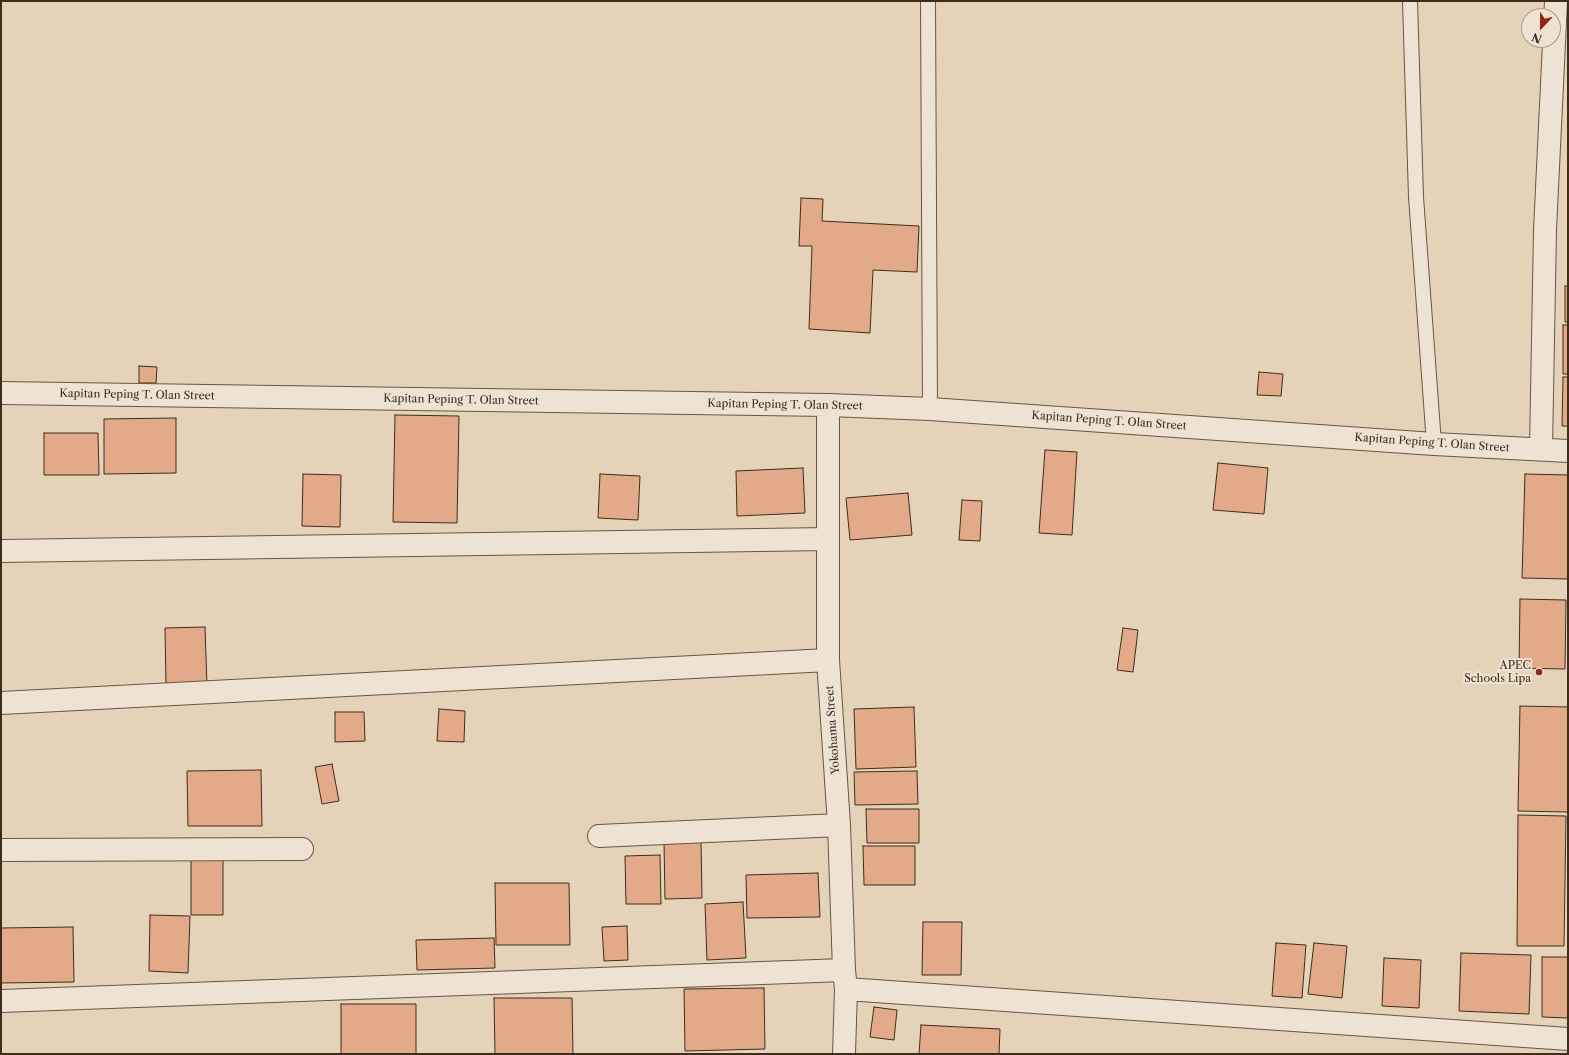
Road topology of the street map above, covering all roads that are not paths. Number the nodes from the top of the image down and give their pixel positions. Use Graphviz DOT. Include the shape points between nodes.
graph roads {
  1 [pos="928,1"];
  2 [pos="1410,1"];
  3 [pos="1556,1"];
  4 [pos="1,393"];
  5 [pos="828,405"];
  6 [pos="930,409"];
  7 [pos="1434,444"];
  8 [pos="1541,449"];
  9 [pos="1568,451"];
  10 [pos="828,539"];
  11 [pos="1,551"];
  12 [pos="828,660"];
  13 [pos="1,703"];
  14 [pos="839,825"];
  15 [pos="599,836"];
  16 [pos="302,849"];
  17 [pos="1,850"];
  18 [pos="845,980"];
  19 [pos="1,1001"];
  20 [pos="1568,1038"];
  21 [pos="844,1054"];
  1 -- 6 [label="lane"];
  2 -- 7 [label="lane" via="1416,197"];
  3 -- 8 [label="street" via="1545,230"];
  4 -- 5 [label="street, Kapitan Peping T. Olan Street"];
  5 -- 6 [label="street, Kapitan Peping T. Olan Street"];
  5 -- 10 [label="street, Yokohama Street"];
  6 -- 7 [label="street, Kapitan Peping T. Olan Street"];
  7 -- 8 [label="street, Kapitan Peping T. Olan Street"];
  8 -- 9 [label="street, Kapitan Peping T. Olan Street"];
  10 -- 11 [label="street"];
  10 -- 12 [label="street, Yokohama Street"];
  12 -- 13 [label="street"];
  12 -- 14 [label="street, Yokohama Street"];
  14 -- 15 [label="street"];
  14 -- 18 [label="street, Yokohama Street"];
  16 -- 17 [label="street"];
  18 -- 19 [label="street"];
  18 -- 20 [label="street"];
  18 -- 21 [label="street, Yokohama Street"];
}
